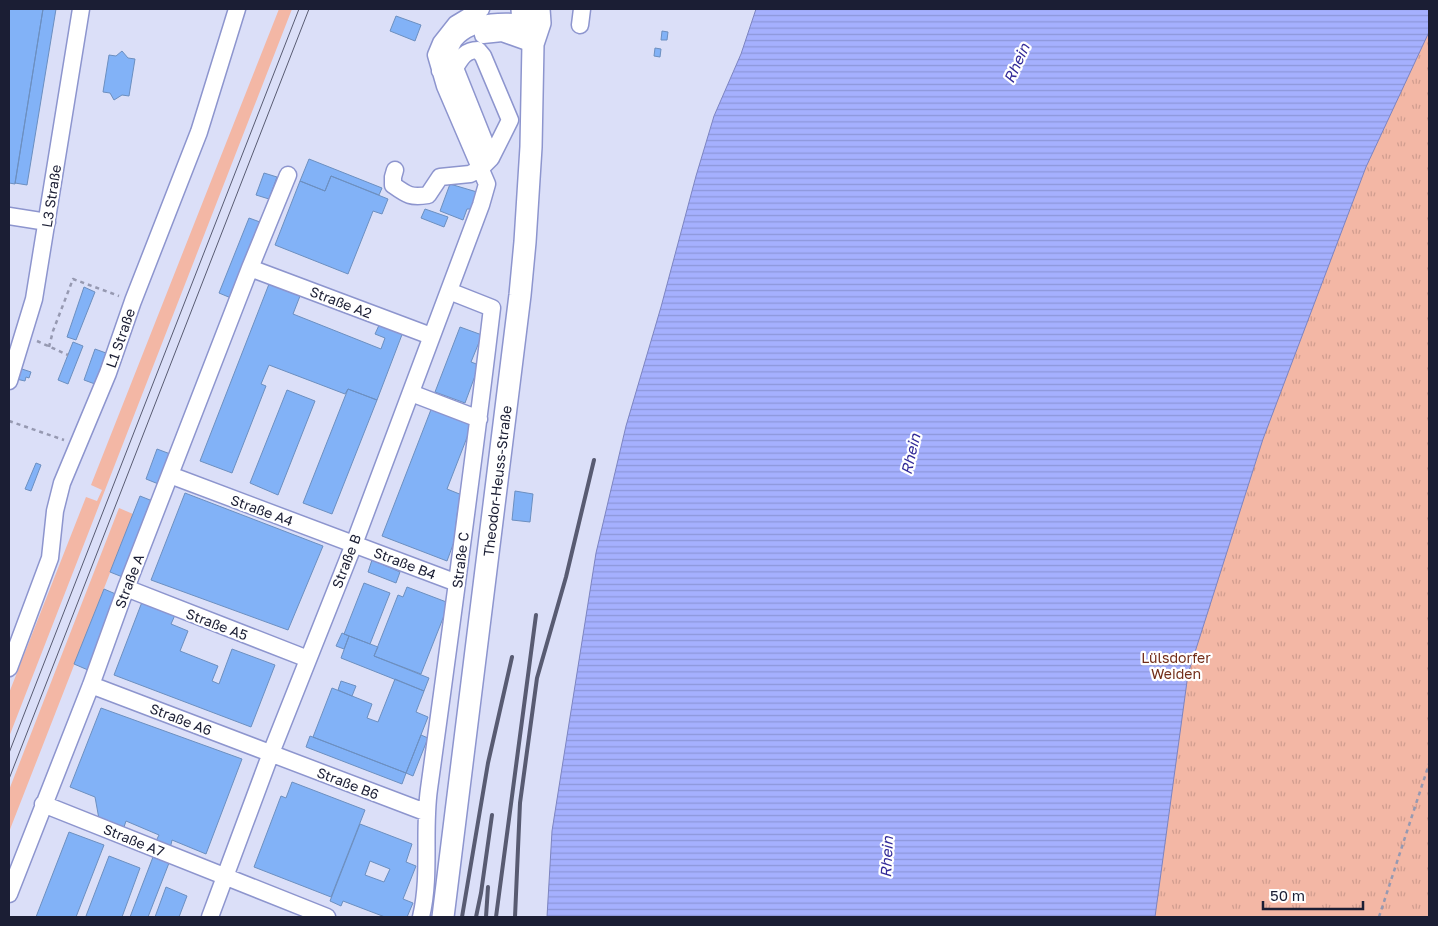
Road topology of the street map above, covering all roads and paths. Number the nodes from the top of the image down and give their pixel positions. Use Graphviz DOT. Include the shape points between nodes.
graph roads {
  1 [pos="81,9"];
  2 [pos="237,9"];
  3 [pos="479,9"];
  4 [pos="582,9"];
  5 [pos="531,16"];
  6 [pos="580,25"];
  7 [pos="533,44"];
  8 [pos="449,54"];
  9 [pos="440,71"];
  10 [pos="486,163"];
  11 [pos="395,170"];
  12 [pos="288,175"];
  13 [pos="9,216"];
  14 [pos="47,222"];
  15 [pos="250,268"];
  16 [pos="449,291"];
  17 [pos="133,301"];
  18 [pos="24,336"];
  19 [pos="431,336"];
  20 [pos="49,346"];
  21 [pos="68,354"];
  22 [pos="9,381"];
  23 [pos="411,393"];
  24 [pos="479,419"];
  25 [pos="9,421"];
  26 [pos="78,445"];
  27 [pos="170,475"];
  28 [pos="354,544"];
  29 [pos="457,583"];
  30 [pos="126,588"];
  31 [pos="308,659"];
  32 [pos="9,668"];
  33 [pos="91,685"];
  34 [pos="271,753"];
  35 [pos="1429,764"];
  36 [pos="43,804"];
  37 [pos="425,812"];
  38 [pos="224,876"];
  39 [pos="9,894"];
  40 [pos="210,917"];
  41 [pos="327,917"];
  42 [pos="421,917"];
  43 [pos="443,917"];
  44 [pos="1379,917"];
  1 -- 14 [label="lane, L3 Straße"];
  2 -- 17 [label="lane, L1 Straße" via="199,132"];
  3 -- 9 [label="lane" via="456,24 441,42 436,55"];
  4 -- 6 [label="lane"];
  5 -- 7 [label="main road, Theodor-Heuss-Straße"];
  5 -- 8 [label="lane" via="483,23 466,30 454,39"];
  7 -- 8 [label="lane" via="502,34 486,34 468,40"];
  7 -- 43 [label="main road, Theodor-Heuss-Straße" via="526,242"];
  8 -- 9 [label="lane"];
  9 -- 10 [label="lane"];
  10 -- 10 [label="lane" via="454,68 461,56 471,50 478,50 483,56 510,120"];
  10 -- 11 [label="lane" via="470,174 440,177 428,195 416,197 393,186"];
  10 -- 16 [label="lane, Straße B" via="487,184 482,205"];
  12 -- 15 [label="lane, Straße A"];
  13 -- 14 [label="lane"];
  14 -- 18 [label="lane, L3 Straße"];
  15 -- 19 [label="lane, Straße A2"];
  15 -- 27 [label="lane, Straße A"];
  16 -- 19 [label="lane, Straße B"];
  16 -- 24 [label="lane, Straße C" via="492,308"];
  17 -- 20 [label="path" via="73,279"];
  17 -- 26 [label="lane, L1 Straße"];
  18 -- 20 [label="path"];
  18 -- 22 [label="lane, L3 Straße"];
  19 -- 23 [label="lane, Straße B"];
  20 -- 21 [label="path"];
  23 -- 24 [label="lane"];
  23 -- 28 [label="lane, Straße B"];
  24 -- 29 [label="lane, Straße C"];
  25 -- 26 [label="path"];
  26 -- 32 [label="lane, L1 Straße" via="57,501 50,558"];
  27 -- 28 [label="lane, Straße A4"];
  27 -- 30 [label="lane, Straße A"];
  28 -- 29 [label="lane, Straße B4"];
  28 -- 31 [label="lane, Straße B"];
  29 -- 37 [label="lane, Straße C"];
  30 -- 31 [label="lane, Straße A5"];
  30 -- 33 [label="lane, Straße A"];
  31 -- 34 [label="lane, Straße B"];
  33 -- 34 [label="lane, Straße A6"];
  33 -- 36 [label="lane, Straße A"];
  34 -- 37 [label="lane, Straße B6"];
  34 -- 38 [label="lane, Straße B"];
  35 -- 44 [label="path"];
  36 -- 38 [label="lane, Straße A7"];
  36 -- 39 [label="lane, Straße A"];
  37 -- 42 [label="lane, Straße C" via="427,862"];
  38 -- 40 [label="lane, Straße B"];
  38 -- 41 [label="lane, Straße A7"];
}
